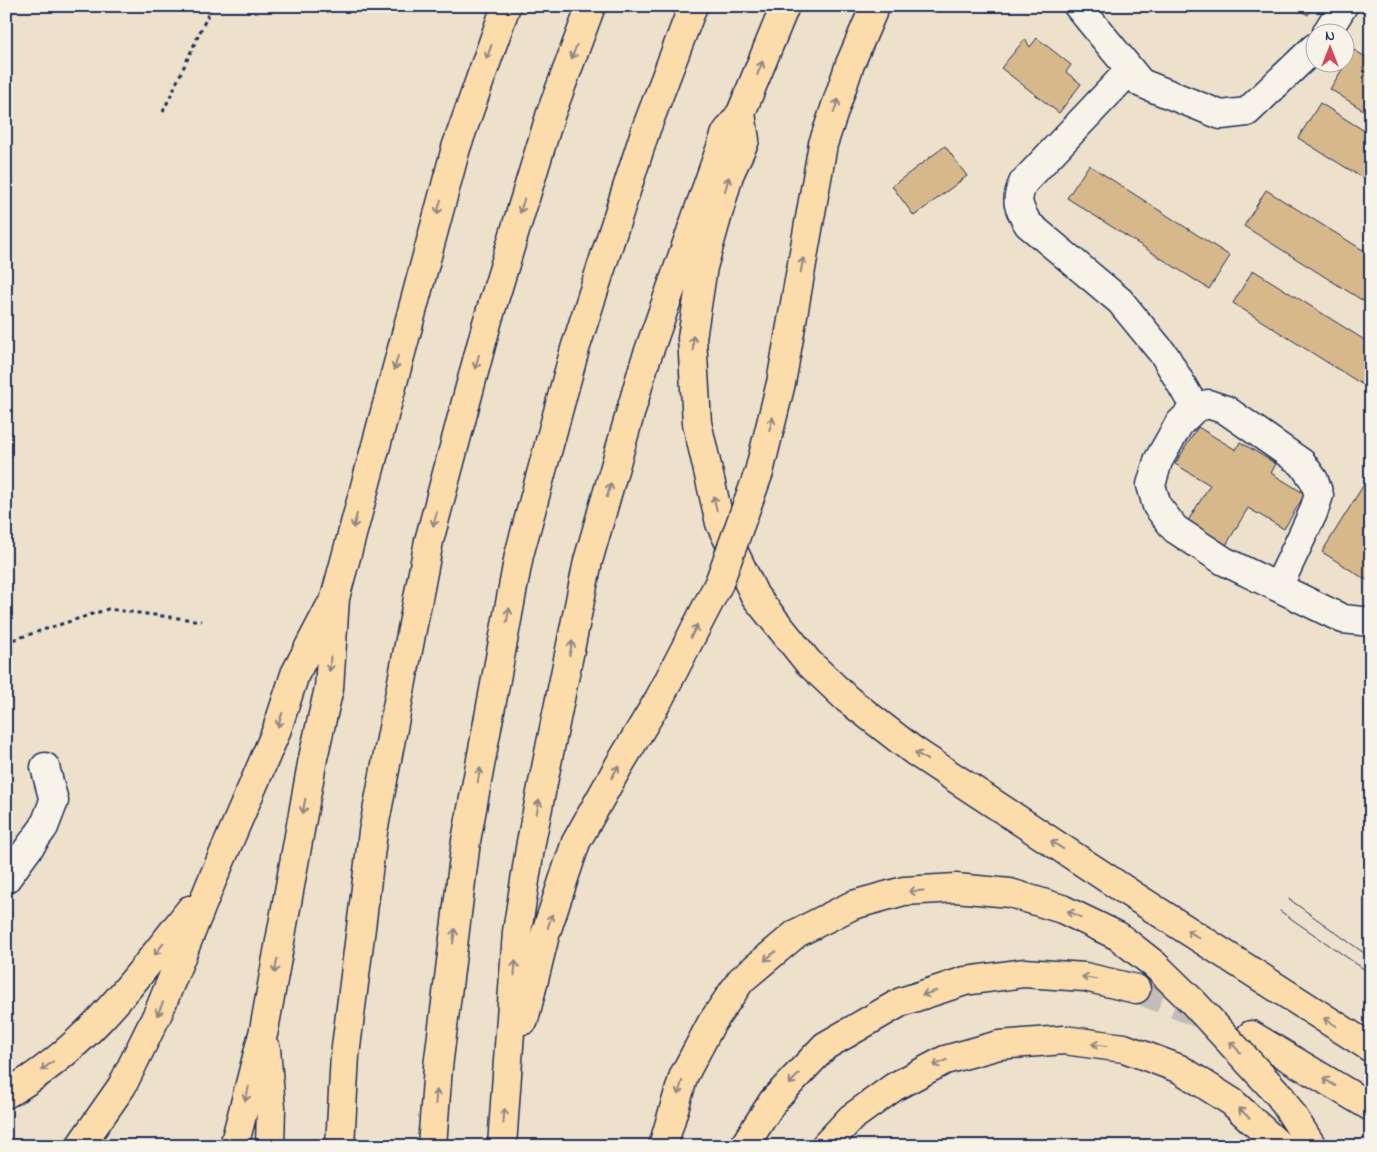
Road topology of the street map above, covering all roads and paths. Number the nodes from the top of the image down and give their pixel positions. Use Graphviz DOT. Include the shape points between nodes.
graph roads {
  1 [pos="212,6"];
  2 [pos="506,6"];
  3 [pos="592,6"];
  4 [pos="693,6"];
  5 [pos="785,6"];
  6 [pos="875,6"];
  7 [pos="1078,6"];
  8 [pos="1344,6"];
  9 [pos="1333,22"];
  10 [pos="1304,58"];
  11 [pos="1130,70"];
  12 [pos="163,112"];
  13 [pos="741,113"];
  14 [pos="1195,408"];
  15 [pos="1278,587"];
  16 [pos="335,598"];
  17 [pos="202,621"];
  18 [pos="1371,622"];
  19 [pos="6,642"];
  20 [pos="45,767"];
  21 [pos="6,879"];
  22 [pos="211,883"];
  23 [pos="1136,989"];
  24 [pos="264,1030"];
  25 [pos="1251,1035"];
  26 [pos="1371,1048"];
  27 [pos="507,1086"];
  28 [pos="6,1094"];
  29 [pos="1371,1107"];
  30 [pos="80,1146"];
  31 [pos="234,1146"];
  32 [pos="270,1146"];
  33 [pos="340,1146"];
  34 [pos="432,1146"];
  35 [pos="502,1146"];
  36 [pos="663,1146"];
  37 [pos="744,1146"];
  38 [pos="825,1146"];
  39 [pos="1280,1146"];
  40 [pos="1312,1146"];
  1 -- 12 [label="path"];
  2 -- 16 [label="highway, one-way" via="456,148"];
  3 -- 33 [label="highway, one-way" via="545,131 487,324 429,541 373,832 345,1055"];
  34 -- 4 [label="highway, one-way" via="438,1067 466,841 519,555 575,349 646,129"];
  13 -- 5 [label="highway, one-way"];
  27 -- 6 [label="highway, one-way, bridge" via="546,935 576,842 659,699 719,583 760,472 781,383 823,144 850,64"];
  7 -- 11 [label="lane"];
  8 -- 9 [label="lane"];
  10 -- 11 [label="lane" via="1248,112 1221,115 1141,83"];
  11 -- 14 [label="lane" via="1023,183 1017,196 1019,210 1028,224 1120,301 1165,356"];
  26 -- 13 [label="highway, one-way" via="914,751 848,699 808,662 755,596 720,523 697,423 692,338 703,266 729,175 746,140"];
  27 -- 13 [label="highway, one-way" via="518,932 531,842 588,561 644,365 726,133"];
  14 -- 15 [label="lane" via="1179,424 1158,461 1151,485 1157,506 1175,528 1224,561"];
  14 -- 15 [label="lane" via="1208,404 1226,410 1302,463 1314,480 1319,495 1314,513"];
  15 -- 18 [label="lane" via="1343,619"];
  16 -- 22 [label="highway, one-way" via="295,674 276,732"];
  16 -- 24 [label="highway, one-way" via="329,688 313,758"];
  17 -- 19 [label="path" via="108,609"];
  20 -- 21 [label="lane" via="54,801 44,827"];
  22 -- 28 [label="highway, one-way" via="133,983 82,1039"];
  22 -- 30 [label="highway, one-way" via="159,1012 122,1086"];
  23 -- 37 [label="highway, one-way" via="1085,977 1024,973 965,981 901,1002 825,1046 773,1101"];
  24 -- 31 [label="highway, one-way"];
  24 -- 32 [label="highway" via="271,1108"];
  29 -- 25 [label="highway, one-way"];
  35 -- 27 [label="highway, one-way"];
  40 -- 36 [label="highway, one-way, bridge" via="1280,1096 1194,1002 1118,936 1062,908 1010,893 956,888 904,892 853,905 797,933 741,980 711,1024 684,1075"];
  39 -- 38 [label="highway, one-way" via="1232,1102 1180,1069 1124,1048 1064,1040 999,1045 944,1060 887,1092 851,1118"];
}
